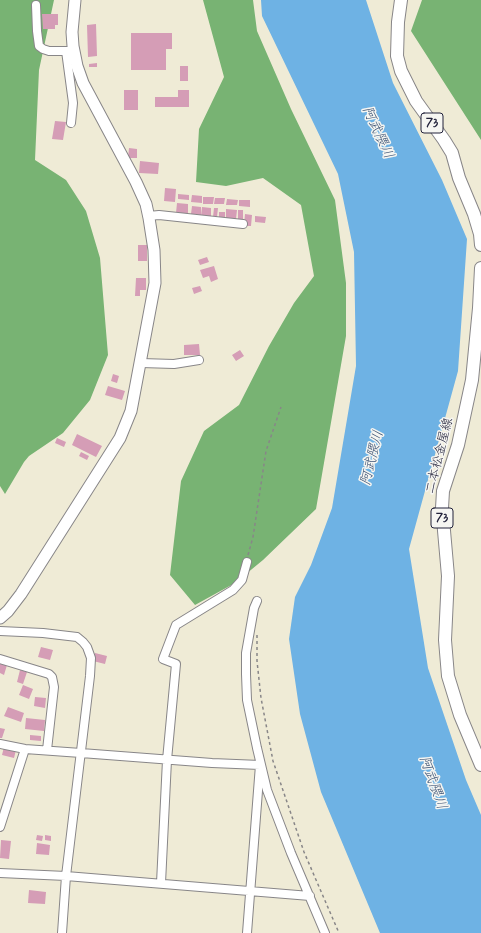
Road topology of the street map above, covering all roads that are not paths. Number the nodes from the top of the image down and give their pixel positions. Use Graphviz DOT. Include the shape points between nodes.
graph roads {
  1 [pos="75,0"];
  2 [pos="401,0"];
  3 [pos="36,5"];
  4 [pos="70,51"];
  5 [pos="71,122"];
  6 [pos="149,216"];
  7 [pos="243,224"];
  8 [pos="481,245"];
  9 [pos="481,268"];
  10 [pos="199,360"];
  11 [pos="140,363"];
  12 [pos="247,562"];
  13 [pos="257,601"];
  14 [pos="0,618"];
  15 [pos="0,631"];
  16 [pos="0,659"];
  17 [pos="0,744"];
  18 [pos="25,748"];
  19 [pos="48,750"];
  20 [pos="81,753"];
  21 [pos="167,760"];
  22 [pos="260,765"];
  23 [pos="481,765"];
  24 [pos="0,827"];
  25 [pos="0,873"];
  26 [pos="66,876"];
  27 [pos="160,884"];
  28 [pos="251,891"];
  29 [pos="310,896"];
  30 [pos="62,933"];
  31 [pos="248,933"];
  32 [pos="325,933"];
  1 -- 4 [label="street"];
  2 -- 8 [label="main road, 73" via="398,22 398,56 401,71 416,101 452,153 474,214"];
  3 -- 4 [label="street" via="39,46 49,51"];
  4 -- 5 [label="street"];
  4 -- 6 [label="street" via="136,182"];
  6 -- 7 [label="street"];
  6 -- 11 [label="street" via="155,283"];
  9 -- 23 [label="main road, 二本松金屋線 / 73" via="472,380 458,445 443,491 442,508 448,576 445,640 448,676 460,715"];
  10 -- 11 [label="street" via="174,364"];
  11 -- 14 [label="street" via="131,412 120,438 21,594"];
  12 -- 21 [label="street" via="242,580 233,590 176,625 163,659 176,664"];
  13 -- 22 [label="street" via="248,639 246,674 247,700"];
  15 -- 20 [label="street" via="68,635 77,637 87,647 91,658 90,676"];
  16 -- 19 [label="street" via="52,677 54,687"];
  17 -- 18 [label="street"];
  18 -- 19 [label="street"];
  18 -- 24 [label="street"];
  19 -- 20 [label="street"];
  20 -- 21 [label="street"];
  20 -- 26 [label="street"];
  21 -- 22 [label="street"];
  21 -- 27 [label="street"];
  22 -- 28 [label="street"];
  22 -- 29 [label="street" via="288,846"];
  25 -- 26 [label="street"];
  26 -- 27 [label="street"];
  26 -- 30 [label="street"];
  27 -- 28 [label="street"];
  28 -- 29 [label="street"];
  28 -- 31 [label="street"];
  29 -- 32 [label="street"];
}
